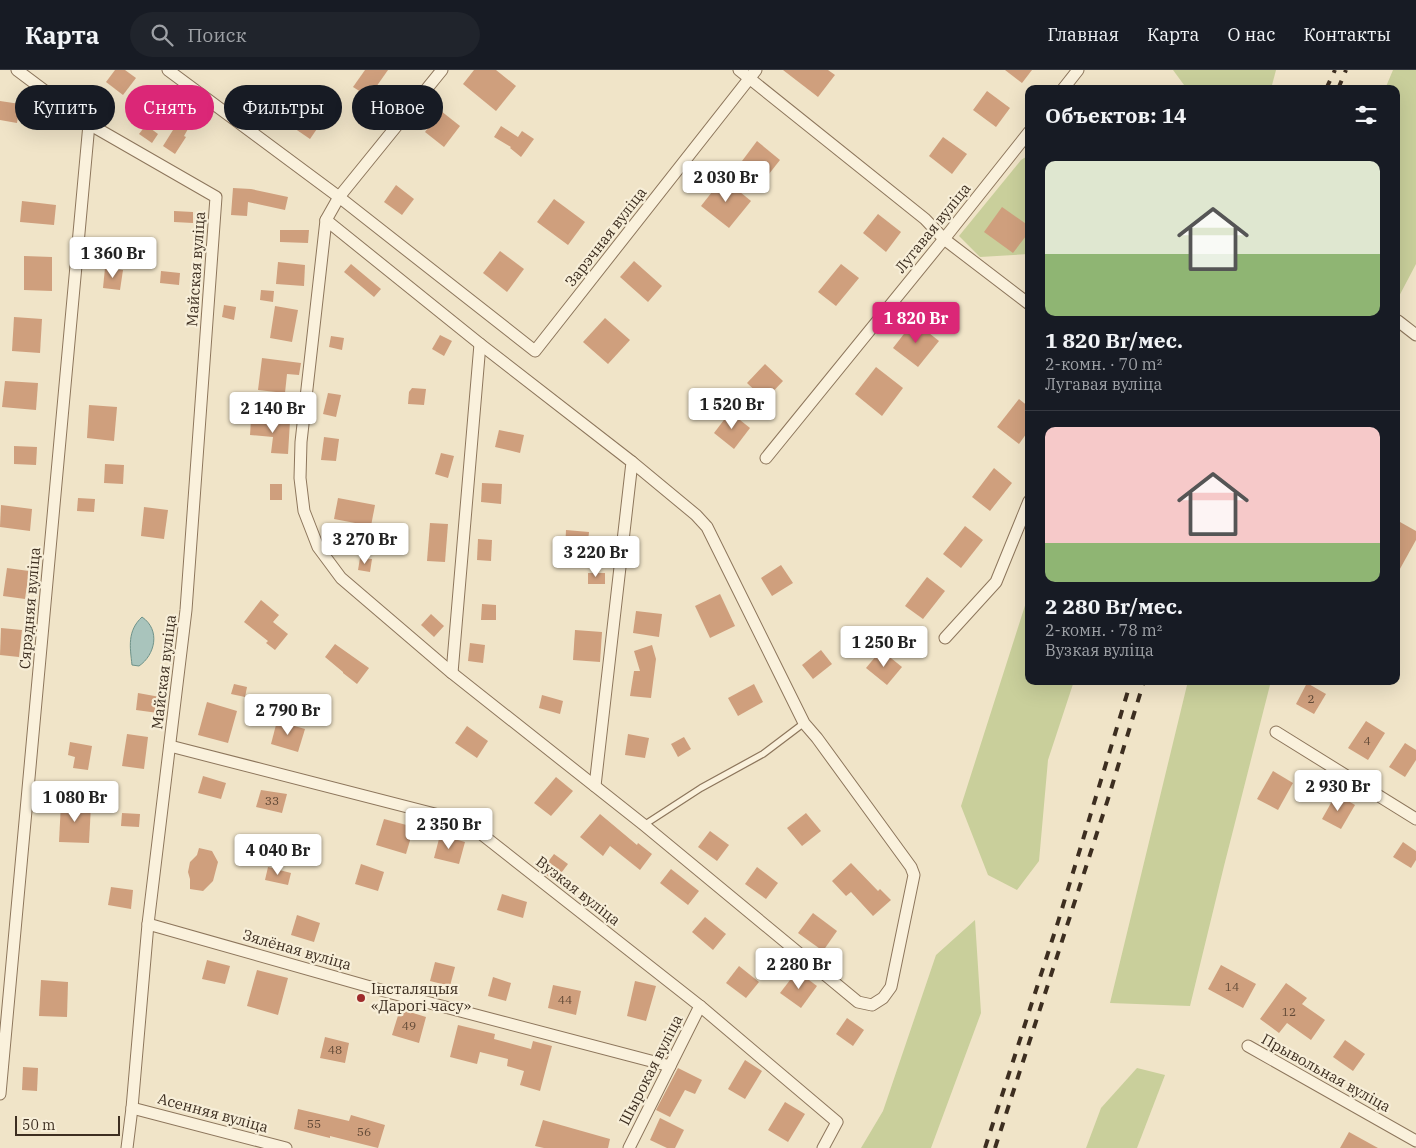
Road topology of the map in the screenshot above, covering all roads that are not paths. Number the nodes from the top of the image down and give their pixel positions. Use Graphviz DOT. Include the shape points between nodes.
graph roads {
  1 [pos="17,70"];
  2 [pos="168,70"];
  3 [pos="442,70"];
  4 [pos="739,70"];
  5 [pos="1078,70"];
  6 [pos="753,74"];
  7 [pos="37,85"];
  8 [pos="1066,85"];
  9 [pos="88,130"];
  10 [pos="99,130"];
  11 [pos="1025,137"];
  12 [pos="339,197"];
  13 [pos="326,220"];
  14 [pos="944,239"];
  15 [pos="1025,301"];
  16 [pos="1400,323"];
  17 [pos="1416,335"];
  18 [pos="480,344"];
  19 [pos="766,458"];
  20 [pos="632,462"];
  21 [pos="1025,511"];
  22 [pos="944,638"];
  23 [pos="452,673"];
  24 [pos="804,723"];
  25 [pos="1276,732"];
  26 [pos="170,746"];
  27 [pos="595,786"];
  28 [pos="1416,819"];
  29 [pos="644,824"];
  30 [pos="148,924"];
  31 [pos="700,1006"];
  32 [pos="1248,1046"];
  33 [pos="670,1066"];
  34 [pos="0,1094"];
  35 [pos="132,1108"];
  36 [pos="1416,1141"];
  37 [pos="127,1148"];
  38 [pos="286,1148"];
  39 [pos="629,1148"];
  40 [pos="824,1148"];
  1 -- 7 [label="street"];
  2 -- 12 [label="street"];
  3 -- 12 [label="street"];
  4 -- 6 [label="street"];
  5 -- 8 [label="street"];
  6 -- 12 [label="street, Зарэчная вуліца" via="535,351"];
  6 -- 14 [label="street" via="925,219"];
  9 -- 34 [label="street, Сярэдняя вуліца"];
  10 -- 26 [label="street, Майская вуліца" via="216,197 186,610"];
  11 -- 14 [label="street, Лугавая вуліца"];
  12 -- 13 [label="street"];
  13 -- 18 [label="street"];
  13 -- 23 [label="street" via="301,442 300,478 304,511 318,547 341,578"];
  14 -- 15 [label="street"];
  14 -- 19 [label="street, Лугавая вуліца"];
  16 -- 17 [label="street"];
  18 -- 20 [label="street"];
  18 -- 23 [label="street"];
  20 -- 24 [label="street" via="707,527"];
  20 -- 27 [label="street"];
  21 -- 22 [label="street" via="996,582"];
  23 -- 27 [label="street"];
  24 -- 29 [label="lane" via="763,754"];
  24 -- 29 [label="street" via="914,875 891,987 872,1005 858,1002"];
  25 -- 28 [label="street"];
  26 -- 30 [label="street, Майская вуліца"];
  26 -- 31 [label="street, Вузкая вуліца" via="466,822"];
  27 -- 29 [label="street"];
  30 -- 33 [label="street, Зялёная вуліца" via="388,992"];
  30 -- 35 [label="street, Майская вуліца"];
  31 -- 33 [label="street, Шырокая вуліца"];
  31 -- 40 [label="street, Вузкая вуліца" via="837,1122"];
  32 -- 36 [label="street, Прывольная вуліца"];
  33 -- 39 [label="street, Шырокая вуліца"];
  35 -- 37 [label="street, Майская вуліца"];
  35 -- 38 [label="street, Асенняя вуліца"];
}
